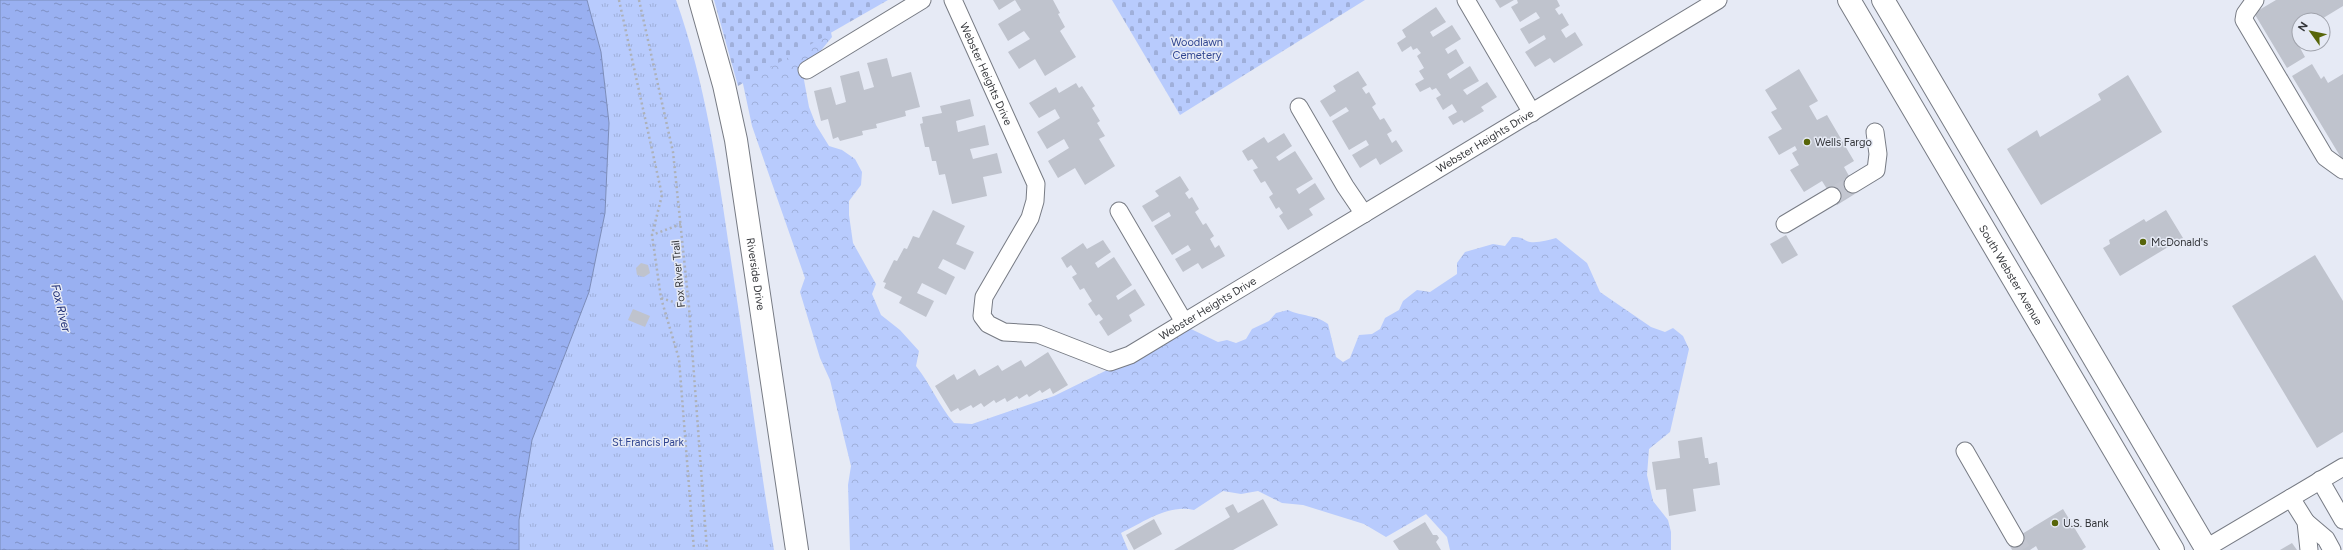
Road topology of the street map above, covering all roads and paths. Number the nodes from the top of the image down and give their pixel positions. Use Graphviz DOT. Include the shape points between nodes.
graph roads {
  1 [pos="619,0"];
  2 [pos="639,0"];
  3 [pos="700,0"];
  4 [pos="922,0"];
  5 [pos="953,0"];
  6 [pos="1466,0"];
  7 [pos="1718,0"];
  8 [pos="1849,0"];
  9 [pos="1883,0"];
  10 [pos="2254,0"];
  11 [pos="807,70"];
  12 [pos="1299,107"];
  13 [pos="1532,113"];
  14 [pos="1875,132"];
  15 [pos="2343,170"];
  16 [pos="1853,184"];
  17 [pos="1832,196"];
  18 [pos="1119,211"];
  19 [pos="1364,214"];
  20 [pos="681,224"];
  21 [pos="1785,224"];
  22 [pos="652,235"];
  23 [pos="660,298"];
  24 [pos="689,307"];
  25 [pos="1184,322"];
  26 [pos="1965,451"];
  27 [pos="2343,467"];
  28 [pos="2320,480"];
  29 [pos="2291,498"];
  30 [pos="2343,520"];
  31 [pos="2306,522"];
  32 [pos="2015,538"];
  33 [pos="2205,549"];
  34 [pos="694,550"];
  35 [pos="708,550"];
  36 [pos="797,550"];
  37 [pos="2172,550"];
  38 [pos="2309,550"];
  39 [pos="2332,550"];
  1 -- 22 [label="path" via="662,195"];
  2 -- 20 [label="path, Fox River Trail" via="673,152"];
  3 -- 36 [label="main road, Riverside Drive" via="724,85 736,140"];
  4 -- 11 [label="street"];
  5 -- 25 [label="street, Webster Heights Drive" via="1036,184 1030,218 984,297 982,316 988,324 1004,332 1038,334 1110,362 1130,355"];
  6 -- 13 [label="street"];
  7 -- 13 [label="street, Webster Heights Drive"];
  8 -- 37 [label="main road, South Webster Avenue"];
  9 -- 33 [label="main road"];
  10 -- 15 [label="street" via="2244,14 2244,20 2325,157"];
  12 -- 19 [label="street"];
  13 -- 19 [label="street, Webster Heights Drive"];
  14 -- 16 [label="street" via="1878,158 1876,170"];
  17 -- 21 [label="street"];
  18 -- 25 [label="street"];
  19 -- 25 [label="street, Webster Heights Drive"];
  20 -- 22 [label="path"];
  20 -- 24 [label="path, Fox River Trail"];
  22 -- 23 [label="path"];
  23 -- 24 [label="path"];
  23 -- 34 [label="path" via="679,359"];
  24 -- 35 [label="path, Fox River Trail"];
  26 -- 32 [label="street"];
  27 -- 28 [label="street"];
  28 -- 29 [label="street"];
  28 -- 30 [label="street"];
  29 -- 31 [label="street"];
  29 -- 33 [label="street"];
  31 -- 38 [label="street"];
  31 -- 39 [label="street" via="2326,539"];
}
